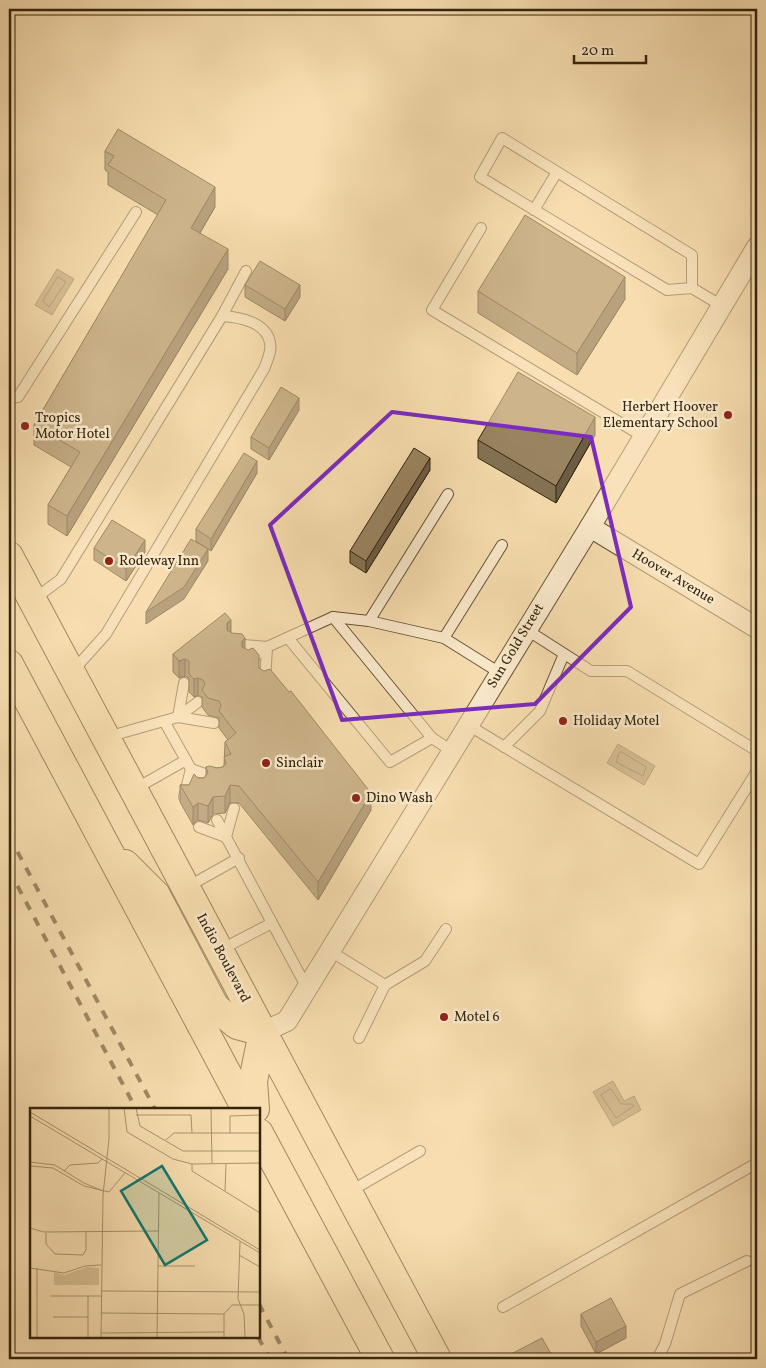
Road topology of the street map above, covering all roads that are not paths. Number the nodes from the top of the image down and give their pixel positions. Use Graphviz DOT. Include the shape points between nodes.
graph roads {
  1 [pos="557,172"];
  2 [pos="534,210"];
  3 [pos="136,212"];
  4 [pos="480,228"];
  5 [pos="757,247"];
  6 [pos="246,271"];
  7 [pos="692,288"];
  8 [pos="722,306"];
  9 [pos="222,316"];
  10 [pos="9,398"];
  11 [pos="644,437"];
  12 [pos="448,494"];
  13 [pos="590,527"];
  14 [pos="502,545"];
  15 [pos="9,556"];
  16 [pos="32,600"];
  17 [pos="332,617"];
  18 [pos="369,621"];
  19 [pos="757,628"];
  20 [pos="526,630"];
  21 [pos="288,638"];
  22 [pos="444,638"];
  23 [pos="233,644"];
  24 [pos="267,648"];
  25 [pos="564,654"];
  26 [pos="248,661"];
  27 [pos="9,664"];
  28 [pos="500,672"];
  29 [pos="71,673"];
  30 [pos="265,682"];
  31 [pos="184,683"];
  32 [pos="198,702"];
  33 [pos="178,717"];
  34 [pos="164,721"];
  35 [pos="214,723"];
  36 [pos="468,725"];
  37 [pos="105,737"];
  38 [pos="432,738"];
  39 [pos="504,747"];
  40 [pos="452,751"];
  41 [pos="757,751"];
  42 [pos="188,764"];
  43 [pos="757,771"];
  44 [pos="219,779"];
  45 [pos="198,783"];
  46 [pos="134,790"];
  47 [pos="184,797"];
  48 [pos="234,808"];
  49 [pos="217,820"];
  50 [pos="199,827"];
  51 [pos="226,837"];
  52 [pos="104,842"];
  53 [pos="239,858"];
  54 [pos="186,888"];
  55 [pos="272,923"];
  56 [pos="446,929"];
  57 [pos="219,950"];
  58 [pos="330,951"];
  59 [pos="385,985"];
  60 [pos="307,988"];
  61 [pos="263,1032"];
  62 [pos="359,1038"];
  63 [pos="245,1108"];
  64 [pos="255,1108"];
  65 [pos="260,1135"];
  66 [pos="420,1151"];
  67 [pos="757,1163"];
  68 [pos="348,1192"];
  69 [pos="747,1261"];
  70 [pos="503,1307"];
  71 [pos="380,1359"];
  72 [pos="437,1359"];
  73 [pos="657,1359"];
  1 -- 2 [label="lane"];
  1 -- 2 [label="lane" via="502,138 480,177"];
  1 -- 7 [label="lane" via="692,255"];
  2 -- 7 [label="lane" via="667,290"];
  3 -- 10 [label="lane" via="18,397"];
  4 -- 11 [label="lane" via="432,310"];
  5 -- 8 [label="street, Sun Gold Street"];
  6 -- 9 [label="lane"];
  7 -- 8 [label="lane"];
  8 -- 11 [label="street, Sun Gold Street"];
  9 -- 16 [label="lane" via="61,579"];
  9 -- 29 [label="lane" via="242,317 261,327 270,342 270,354 264,369 106,634"];
  11 -- 13 [label="street, Sun Gold Street"];
  12 -- 18 [label="lane"];
  13 -- 19 [label="street, Hoover Avenue"];
  13 -- 20 [label="street, Sun Gold Street"];
  14 -- 22 [label="lane"];
  15 -- 16 [label="main road, Indio Boulevard"];
  16 -- 29 [label="main road, Indio Boulevard"];
  17 -- 18 [label="lane"];
  17 -- 21 [label="lane"];
  17 -- 38 [label="lane"];
  18 -- 22 [label="lane"];
  20 -- 25 [label="lane"];
  20 -- 28 [label="street, Sun Gold Street"];
  21 -- 24 [label="lane"];
  21 -- 38 [label="lane" via="390,762"];
  22 -- 28 [label="lane"];
  23 -- 24 [label="lane"];
  24 -- 26 [label="lane"];
  24 -- 30 [label="lane"];
  25 -- 39 [label="lane" via="540,711"];
  25 -- 41 [label="lane" via="591,671 627,671"];
  27 -- 52 [label="main road"];
  28 -- 36 [label="street, Sun Gold Street"];
  29 -- 37 [label="main road, Indio Boulevard"];
  31 -- 33 [label="lane"];
  32 -- 33 [label="lane"];
  33 -- 34 [label="lane"];
  33 -- 35 [label="lane"];
  34 -- 37 [label="lane"];
  34 -- 42 [label="lane"];
  36 -- 39 [label="lane"];
  36 -- 40 [label="street, Sun Gold Street"];
  37 -- 46 [label="main road, Indio Boulevard"];
  38 -- 40 [label="lane"];
  39 -- 43 [label="lane" via="699,864"];
  40 -- 58 [label="street, Sun Gold Street"];
  42 -- 44 [label="lane"];
  42 -- 45 [label="lane"];
  42 -- 46 [label="lane"];
  42 -- 47 [label="lane"];
  46 -- 54 [label="main road, Indio Boulevard"];
  48 -- 51 [label="lane"];
  49 -- 51 [label="lane"];
  50 -- 51 [label="lane"];
  51 -- 53 [label="lane"];
  52 -- 61 [label="main road" via="156,895 215,1007 237,1025"];
  52 -- 63 [label="main road"];
  53 -- 54 [label="lane"];
  53 -- 55 [label="lane"];
  54 -- 57 [label="main road, Indio Boulevard"];
  55 -- 57 [label="lane"];
  55 -- 60 [label="lane"];
  56 -- 59 [label="lane" via="425,961"];
  57 -- 61 [label="main road, Indio Boulevard"];
  58 -- 59 [label="lane"];
  58 -- 60 [label="street, Sun Gold Street"];
  59 -- 62 [label="lane"];
  60 -- 61 [label="street, Sun Gold Street" via="287,1021"];
  61 -- 64 [label="main road" via="253,1081"];
  61 -- 68 [label="main road, Indio Boulevard"];
  65 -- 71 [label="main road"];
  66 -- 68 [label="lane"];
  67 -- 70 [label="lane"];
  68 -- 72 [label="main road, Indio Boulevard"];
  69 -- 73 [label="lane" via="680,1294"];
}
